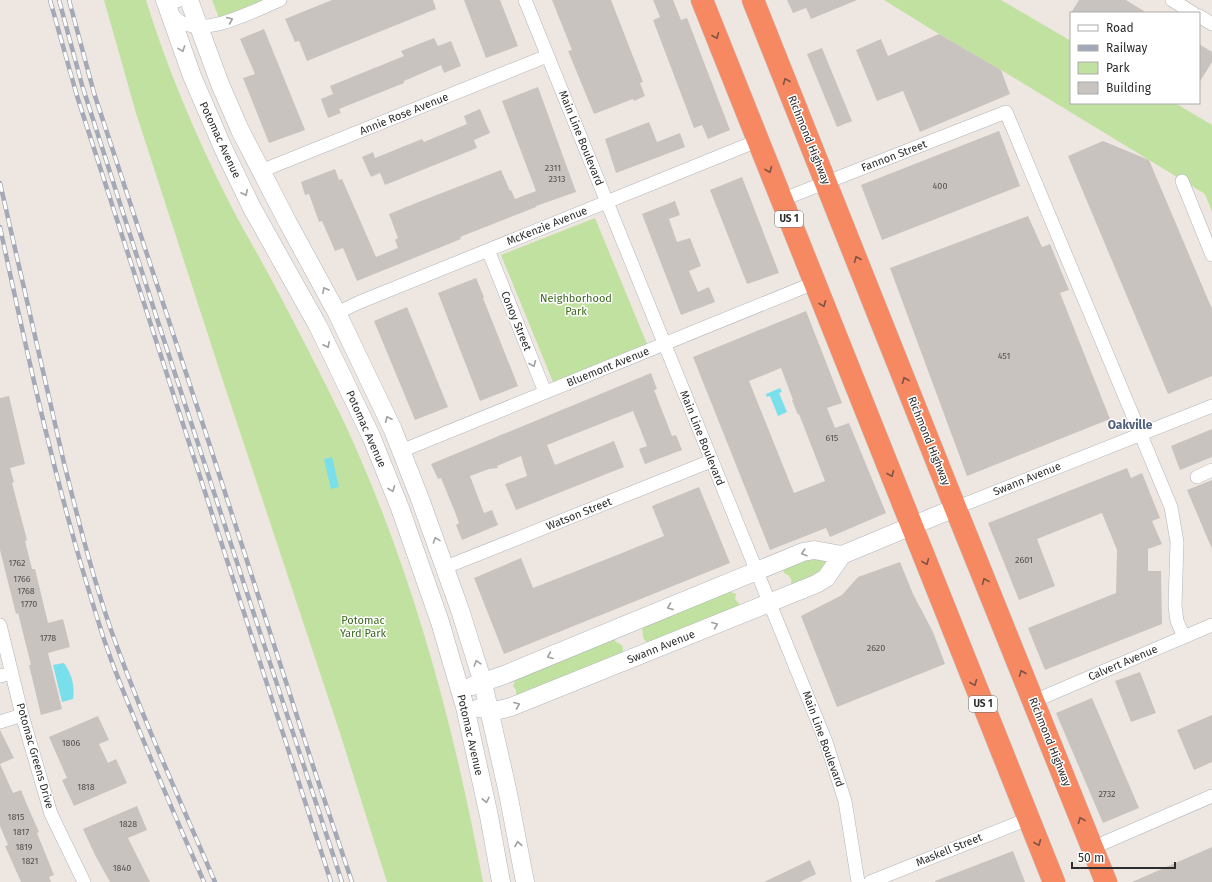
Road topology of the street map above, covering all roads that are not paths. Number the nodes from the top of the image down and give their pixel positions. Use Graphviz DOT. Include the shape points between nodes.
graph roads {
  1 [pos="189,0"];
  2 [pos="280,0"];
  3 [pos="525,0"];
  4 [pos="702,0"];
  5 [pos="753,0"];
  6 [pos="1172,0"];
  7 [pos="170,4"];
  8 [pos="1191,12"];
  9 [pos="1200,17"];
  10 [pos="1212,24"];
  11 [pos="199,27"];
  12 [pos="547,56"];
  13 [pos="758,141"];
  14 [pos="261,172"];
  15 [pos="1182,181"];
  16 [pos="826,182"];
  17 [pos="782,200"];
  18 [pos="607,202"];
  19 [pos="488,250"];
  20 [pos="1212,255"];
  21 [pos="814,283"];
  22 [pos="337,313"];
  23 [pos="665,344"];
  24 [pos="545,392"];
  25 [pos="1212,406"];
  26 [pos="1140,434"];
  27 [pos="401,451"];
  28 [pos="711,461"];
  29 [pos="1212,470"];
  30 [pos="1196,476"];
  31 [pos="955,508"];
  32 [pos="912,526"];
  33 [pos="842,555"];
  34 [pos="446,567"];
  35 [pos="756,572"];
  36 [pos="769,603"];
  37 [pos="0,625"];
  38 [pos="1212,625"];
  39 [pos="1184,638"];
  40 [pos="6,675"];
  41 [pos="483,683"];
  42 [pos="460,690"];
  43 [pos="1034,701"];
  44 [pos="465,707"];
  45 [pos="489,709"];
  46 [pos="22,715"];
  47 [pos="0,722"];
  48 [pos="1212,796"];
  49 [pos="1028,819"];
  50 [pos="1092,848"];
  51 [pos="84,882"];
  52 [pos="501,882"];
  53 [pos="525,882"];
  54 [pos="858,882"];
  55 [pos="870,882"];
  56 [pos="1054,882"];
  57 [pos="1106,882"];
  1 -- 11 [label="street, Potomac Avenue"];
  11 -- 2 [label="street, one-way" via="221,23"];
  3 -- 12 [label="street, Main Line Boulevard"];
  4 -- 13 [label="highway, US 1, one-way"];
  16 -- 5 [label="highway, Richmond Highway, one-way"];
  6 -- 8 [label="street"];
  7 -- 11 [label="street" via="181,22"];
  7 -- 42 [label="street, Potomac Avenue, one-way" via="192,76 223,148 252,208 318,326 371,436 416,552"];
  9 -- 10 [label="street"];
  11 -- 14 [label="street, Potomac Avenue" via="220,84"];
  12 -- 14 [label="street, Annie Rose Avenue"];
  12 -- 18 [label="street, Main Line Boulevard"];
  13 -- 17 [label="highway, US 1, one-way"];
  13 -- 18 [label="street, McKenzie Avenue"];
  22 -- 14 [label="street, Potomac Avenue, one-way"];
  15 -- 20 [label="street"];
  16 -- 17 [label="street, Fannon Street"];
  16 -- 26 [label="street, Fannon Street" via="1006,112"];
  31 -- 16 [label="highway, Richmond Highway, one-way"];
  17 -- 21 [label="highway, US 1"];
  18 -- 19 [label="street, McKenzie Avenue"];
  18 -- 23 [label="street, Main Line Boulevard"];
  19 -- 22 [label="street, McKenzie Avenue"];
  19 -- 24 [label="street, Conoy Street, one-way"];
  21 -- 23 [label="street, Bluemont Avenue"];
  21 -- 32 [label="highway, US 1, one-way"];
  27 -- 22 [label="street, Potomac Avenue, one-way"];
  23 -- 24 [label="street, Bluemont Avenue"];
  23 -- 28 [label="street, Main Line Boulevard"];
  24 -- 27 [label="street, Bluemont Avenue"];
  25 -- 26 [label="street, Swann Avenue"];
  26 -- 31 [label="street, Swann Avenue"];
  26 -- 39 [label="street" via="1174,519 1177,542 1175,606"];
  34 -- 27 [label="street, Potomac Avenue, one-way"];
  28 -- 34 [label="street, Watson Street"];
  28 -- 35 [label="street, Main Line Boulevard"];
  29 -- 30 [label="street"];
  31 -- 32 [label="street, Swann Avenue"];
  43 -- 31 [label="highway, Richmond Highway, one-way"];
  32 -- 33 [label="street, Swann Avenue"];
  32 -- 49 [label="highway, US 1, one-way"];
  33 -- 35 [label="street, one-way" via="808,551"];
  33 -- 36 [label="street, Swann Avenue" via="822,582"];
  41 -- 34 [label="street, Potomac Avenue, one-way"];
  35 -- 36 [label="street, Main Line Boulevard"];
  35 -- 41 [label="street, one-way"];
  45 -- 36 [label="street, Swann Avenue, one-way" via="504,709 516,705"];
  36 -- 54 [label="street, Main Line Boulevard" via="836,770 848,819"];
  37 -- 40 [label="street, Potomac Greens Drive"];
  38 -- 39 [label="street, Calvert Avenue"];
  39 -- 43 [label="street, Calvert Avenue"];
  40 -- 46 [label="street, Potomac Greens Drive"];
  41 -- 42 [label="street"];
  41 -- 45 [label="street, Potomac Avenue"];
  42 -- 44 [label="street, Potomac Avenue"];
  50 -- 43 [label="highway, Richmond Highway, one-way"];
  44 -- 45 [label="street, Swann Avenue"];
  44 -- 52 [label="street, Potomac Avenue, one-way"];
  53 -- 45 [label="street, Potomac Avenue, one-way"];
  46 -- 47 [label="street"];
  46 -- 51 [label="street, Potomac Greens Drive" via="51,814"];
  48 -- 50 [label="street"];
  49 -- 55 [label="street, Maskell Street"];
  49 -- 56 [label="highway, US 1, one-way"];
  50 -- 57 [label="highway, Richmond Highway"];
}
